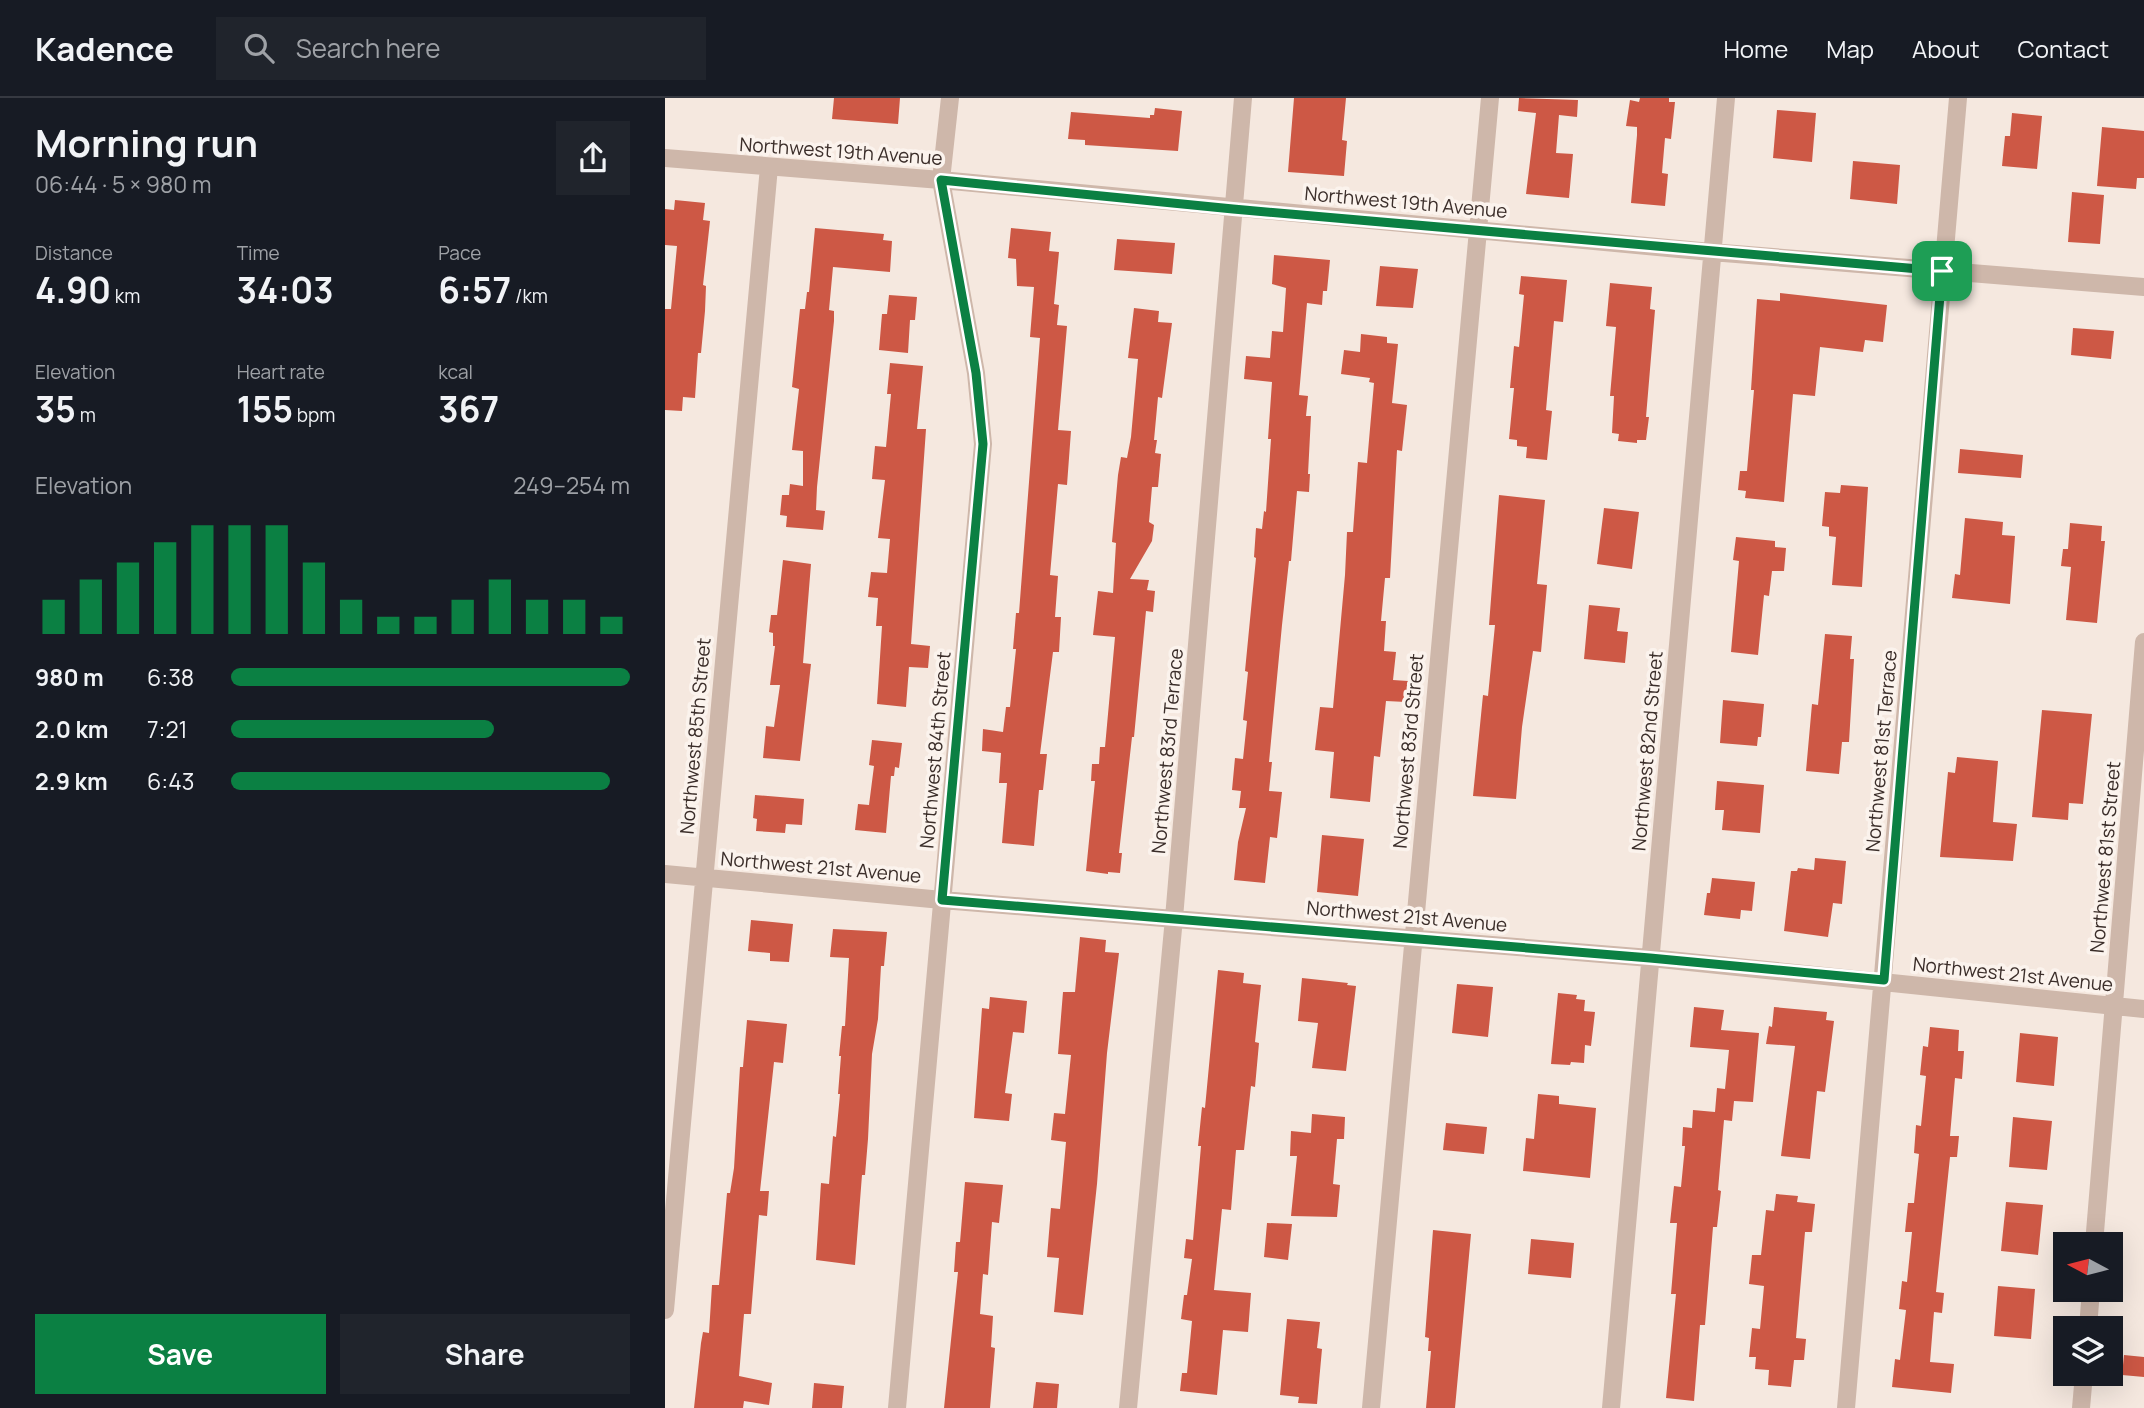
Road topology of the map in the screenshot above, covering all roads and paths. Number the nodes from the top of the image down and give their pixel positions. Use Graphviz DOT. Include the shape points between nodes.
graph roads {
  1 [pos="950,98"];
  2 [pos="1243,98"];
  3 [pos="1490,98"];
  4 [pos="1726,98"];
  5 [pos="1958,98"];
  6 [pos="665,158"];
  7 [pos="769,167"];
  8 [pos="941,180"];
  9 [pos="1233,209"];
  10 [pos="1478,229"];
  11 [pos="1711,252"];
  12 [pos="1942,271"];
  13 [pos="2144,287"];
  14 [pos="2144,642"];
  15 [pos="665,874"];
  16 [pos="703,877"];
  17 [pos="942,900"];
  18 [pos="1174,918"];
  19 [pos="1412,938"];
  20 [pos="1650,958"];
  21 [pos="1884,980"];
  22 [pos="2113,1006"];
  23 [pos="2144,1009"];
  24 [pos="2095,1232"];
  25 [pos="665,1310"];
  26 [pos="2083,1386"];
  27 [pos="897,1408"];
  28 [pos="1128,1408"];
  29 [pos="1371,1408"];
  30 [pos="1611,1408"];
  31 [pos="1846,1408"];
  32 [pos="2081,1408"];
  1 -- 8 [label="street, Northwest 84th Street"];
  2 -- 9 [label="street, Northwest 83rd Terrace"];
  3 -- 10 [label="street, Northwest 83rd Street"];
  4 -- 11 [label="street, Northwest 82nd Street"];
  5 -- 12 [label="street, Northwest 81st Terrace"];
  6 -- 7 [label="street, Northwest 19th Avenue"];
  7 -- 8 [label="street, Northwest 19th Avenue"];
  7 -- 16 [label="street, Northwest 85th Street"];
  8 -- 9 [label="street, Northwest 19th Avenue"];
  8 -- 17 [label="street, Northwest 84th Street" via="976,373 983,444"];
  9 -- 10 [label="street, Northwest 19th Avenue"];
  9 -- 18 [label="street, Northwest 83rd Terrace"];
  10 -- 11 [label="street, Northwest 19th Avenue"];
  10 -- 19 [label="street, Northwest 83rd Street"];
  11 -- 12 [label="street, Northwest 19th Avenue"];
  11 -- 20 [label="street, Northwest 82nd Street"];
  12 -- 13 [label="street, Northwest 19th Avenue"];
  12 -- 21 [label="street, Northwest 81st Terrace"];
  14 -- 22 [label="street, Northwest 81st Street"];
  15 -- 16 [label="street, Northwest 21st Avenue"];
  16 -- 17 [label="street, Northwest 21st Avenue"];
  16 -- 25 [label="street, Northwest 85th Street"];
  17 -- 18 [label="street, Northwest 21st Avenue"];
  17 -- 27 [label="street, Northwest 84th Street"];
  18 -- 19 [label="street, Northwest 21st Avenue"];
  18 -- 28 [label="street, Northwest 83rd Terrace"];
  19 -- 20 [label="street, Northwest 21st Avenue"];
  19 -- 29 [label="street, Northwest 83rd Street"];
  20 -- 21 [label="street, Northwest 21st Avenue"];
  20 -- 30 [label="street, Northwest 82nd Street"];
  21 -- 22 [label="street, Northwest 21st Avenue"];
  21 -- 31 [label="street, Northwest 81st Terrace"];
  22 -- 23 [label="street, Northwest 21st Avenue"];
  22 -- 24 [label="street, Northwest 81st Street"];
  26 -- 32 [label="street"];
}
